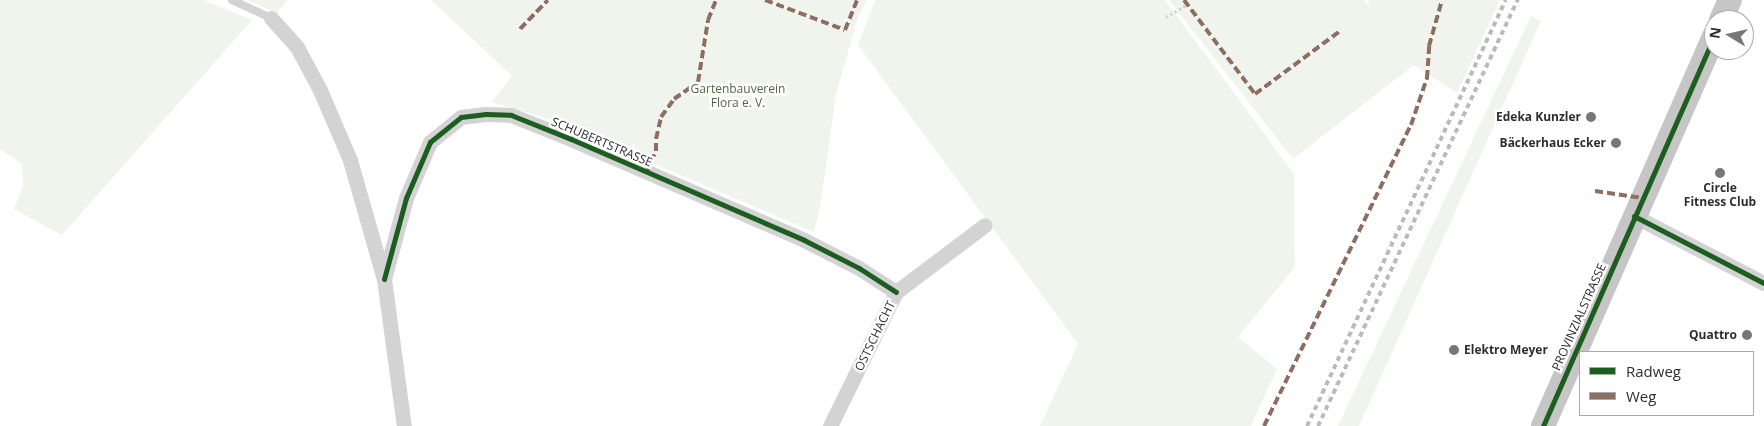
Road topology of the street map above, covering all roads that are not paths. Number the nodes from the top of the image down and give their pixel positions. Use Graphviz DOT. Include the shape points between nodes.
graph roads {
  1 [pos="232,0"];
  2 [pos="271,18"];
  3 [pos="1704,58"];
  4 [pos="1634,216"];
  5 [pos="985,225"];
  6 [pos="384,279"];
  7 [pos="1764,283"];
  8 [pos="896,292"];
  9 [pos="404,426"];
  10 [pos="830,426"];
  11 [pos="1543,426"];
  1 -- 2 [label="lane, SCHUBERTSTRASSE"];
  2 -- 6 [label="street, SCHUBERTSTRASSE" via="297,47 324,99 350,160"];
  3 -- 4 [label="main road, PROVINZIALSTRASSE"];
  4 -- 7 [label="street"];
  4 -- 11 [label="main road, PROVINZIALSTRASSE"];
  5 -- 8 [label="street, OSTSCHACHT"];
  6 -- 8 [label="street, SCHUBERTSTRASSE" via="406,198 430,142 462,117 486,114 510,115 563,135 804,240 859,268"];
  6 -- 9 [label="street, SCHUBERTSTRASSE"];
  8 -- 10 [label="street, OSTSCHACHT"];
}
